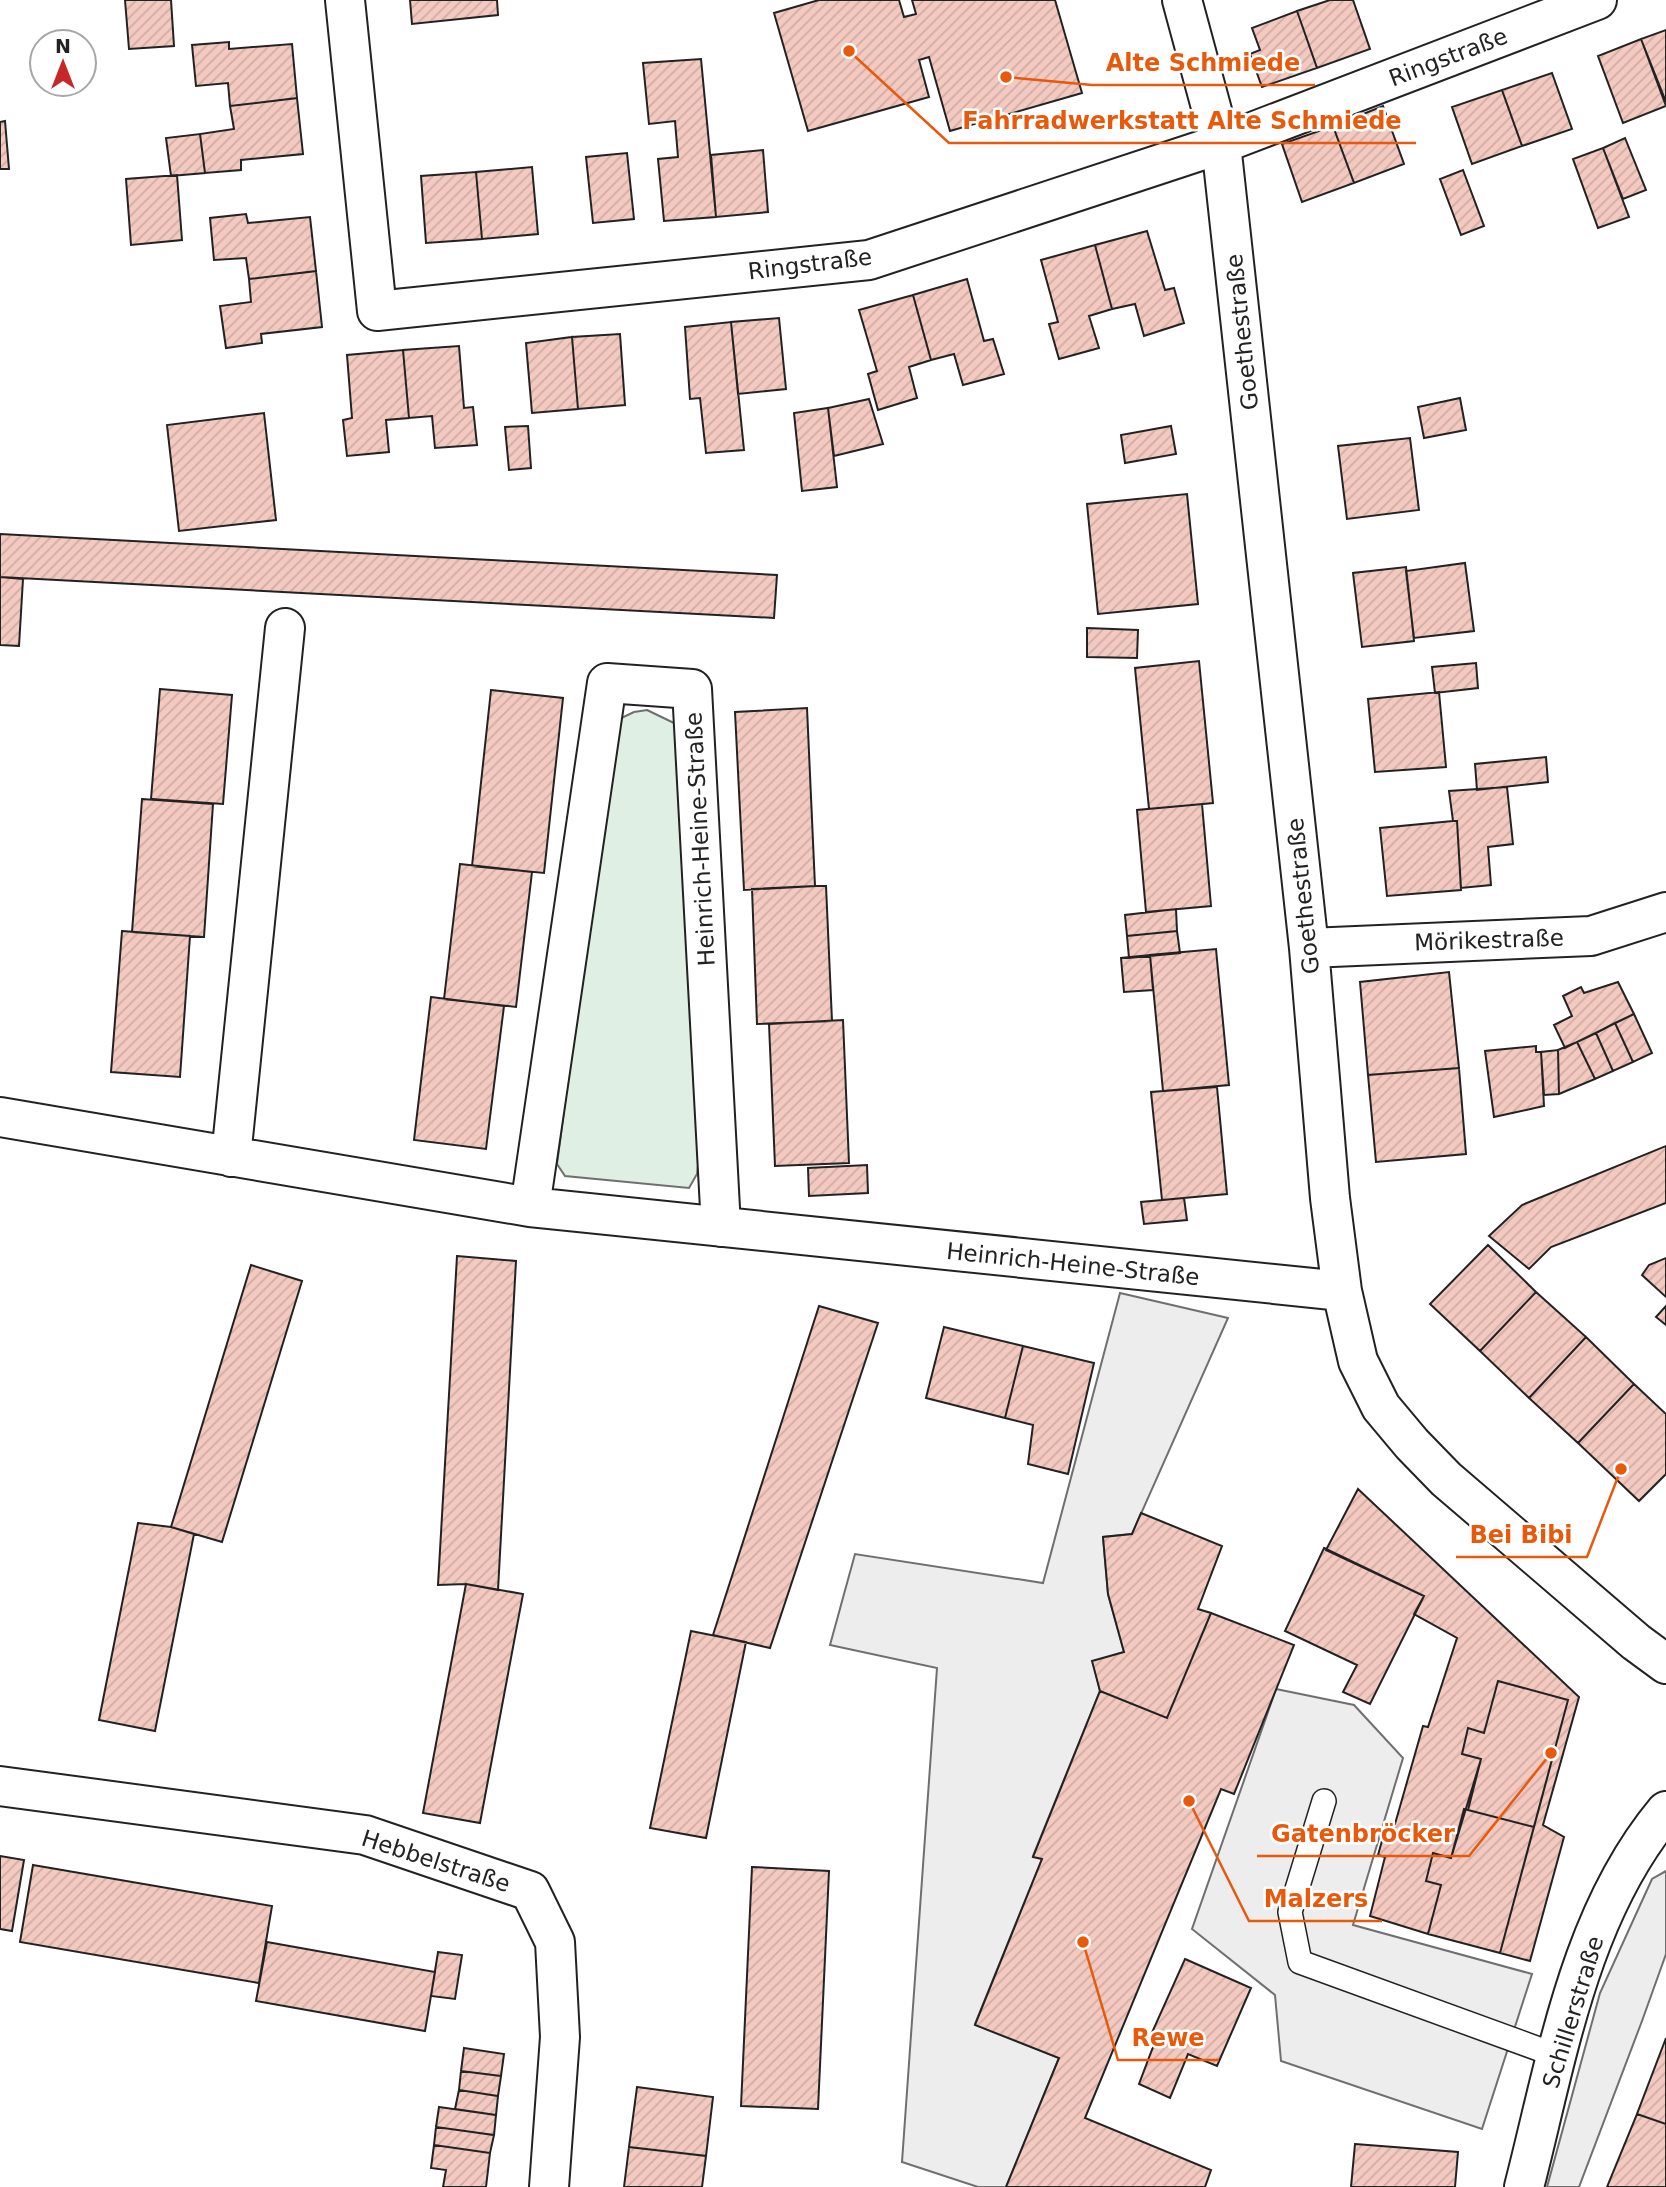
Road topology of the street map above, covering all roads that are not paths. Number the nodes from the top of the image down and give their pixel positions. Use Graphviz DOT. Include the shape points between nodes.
graph roads {
  1 [pos="345,0"];
  2 [pos="1182,0"];
  3 [pos="1597,0"];
  4 [pos="1221,144"];
  5 [pos="285,628"];
  6 [pos="1666,912"];
  7 [pos="1309,948"];
  8 [pos="0,1118"];
  9 [pos="231,1157"];
  10 [pos="530,1207"];
  11 [pos="721,1227"];
  12 [pos="1342,1291"];
  13 [pos="1666,1664"];
  14 [pos="0,1786"];
  15 [pos="1324,1801"];
  16 [pos="1666,1811"];
  17 [pos="1558,2056"];
  18 [pos="549,2187"];
  19 [pos="1524,2187"];
  1 -- 4 [label="street, Ringstraße" via="377,311 869,260"];
  2 -- 4 [label="street, Goethestraße"];
  3 -- 4 [label="street, Ringstraße"];
  4 -- 7 [label="street, Goethestraße"];
  5 -- 9 [label="street"];
  6 -- 7 [label="street, Mörikestraße" via="1591,936"];
  7 -- 12 [label="street, Goethestraße"];
  8 -- 9 [label="street, Heinrich-Heine-Straße"];
  9 -- 10 [label="street, Heinrich-Heine-Straße"];
  10 -- 11 [label="street, Heinrich-Heine-Straße"];
  10 -- 11 [label="street, Heinrich-Heine-Straße" via="607,683 692,689"];
  11 -- 12 [label="street, Heinrich-Heine-Straße"];
  12 -- 13 [label="street, Goethestraße" via="1368,1385 1412,1444 1446,1479"];
  14 -- 18 [label="street, Hebbelstraße" via="365,1835 530,1891 555,1942 561,2037"];
  15 -- 17 [label="lane" via="1290,1912 1300,1962"];
  16 -- 17 [label="street, Schillerstraße" via="1640,1846 1588,1948"];
  17 -- 19 [label="street, Schillerstraße"];
}
